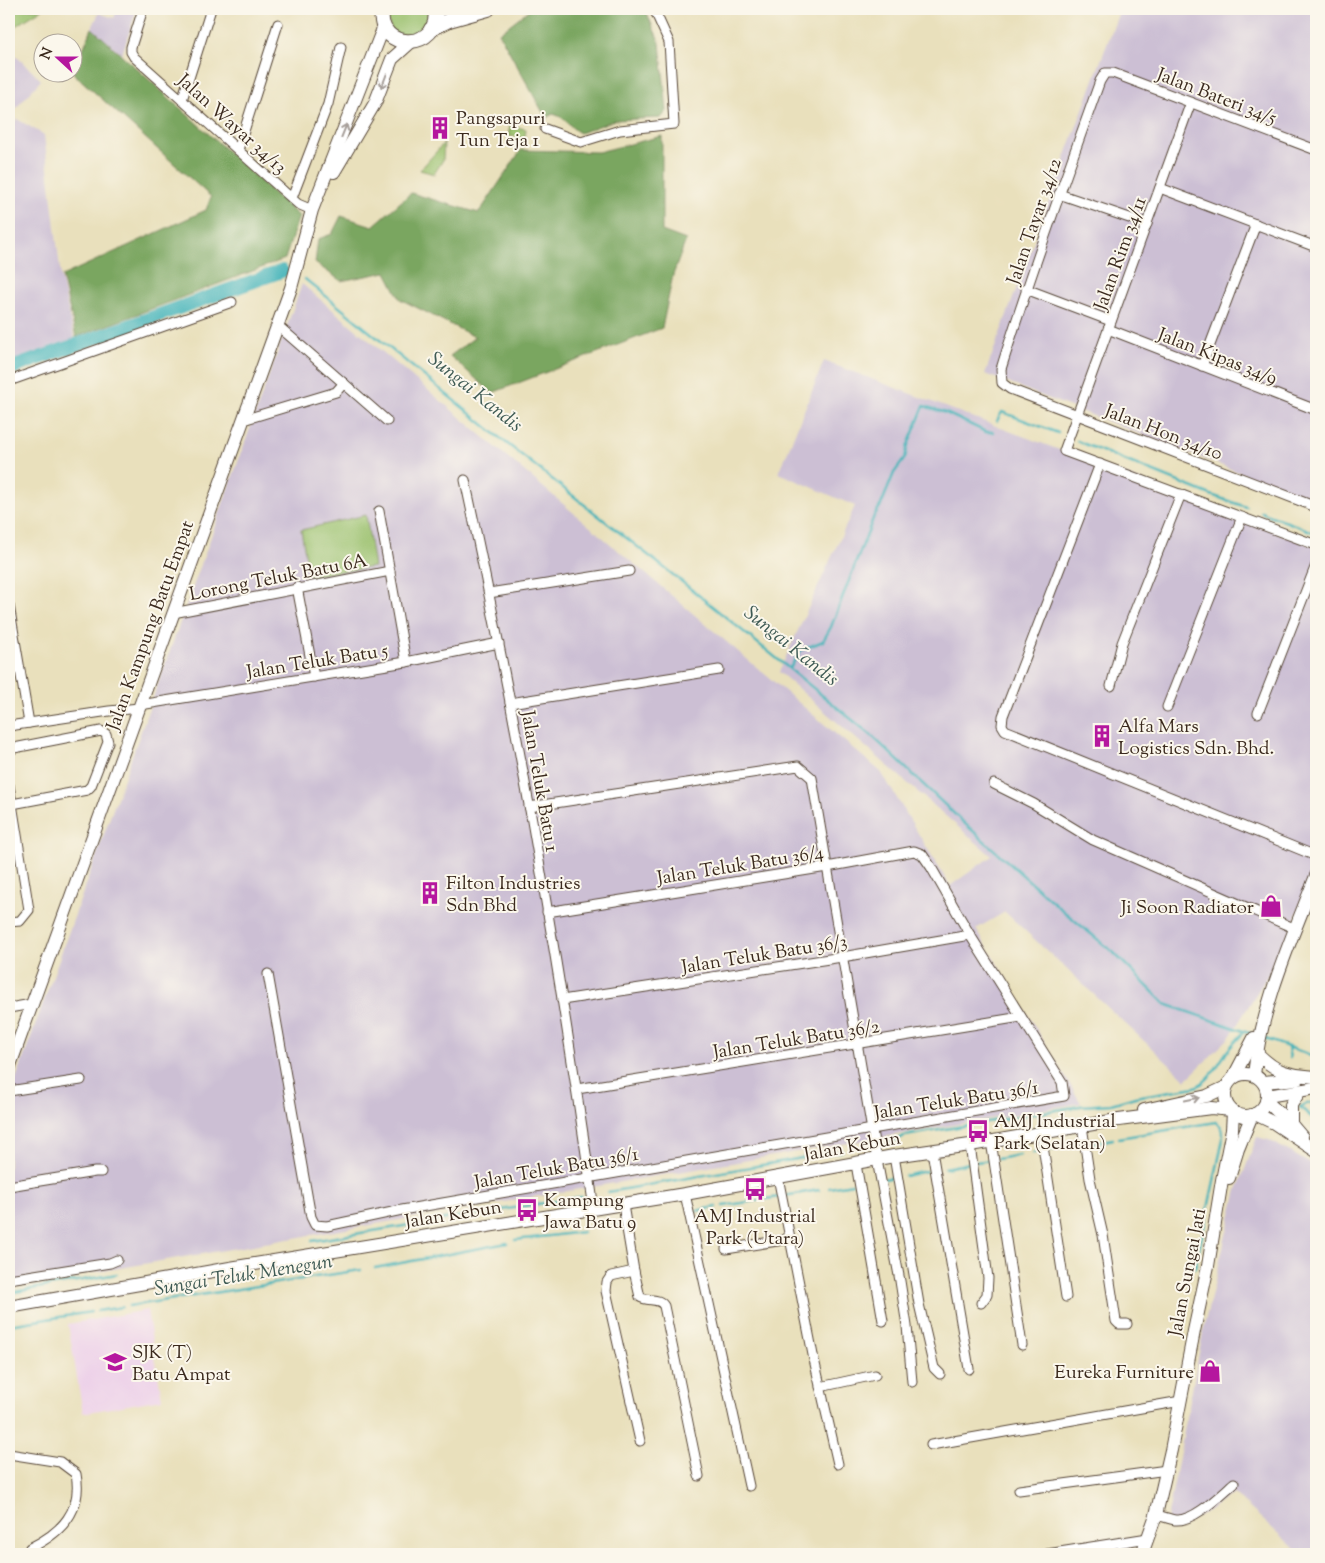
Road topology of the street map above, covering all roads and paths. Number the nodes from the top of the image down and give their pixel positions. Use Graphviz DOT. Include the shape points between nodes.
graph roads {
  1 [pos="143,9"];
  2 [pos="211,9"];
  3 [pos="382,9"];
  4 [pos="435,9"];
  5 [pos="488,9"];
  6 [pos="654,9"];
  7 [pos="278,24"];
  8 [pos="384,26"];
  9 [pos="431,29"];
  10 [pos="411,42"];
  11 [pos="341,47"];
  12 [pos="1105,73"];
  13 [pos="182,100"];
  14 [pos="1191,102"];
  15 [pos="545,129"];
  16 [pos="238,150"];
  17 [pos="1316,150"];
  18 [pos="1160,188"];
  19 [pos="319,192"];
  20 [pos="1059,194"];
  21 [pos="292,198"];
  22 [pos="312,210"];
  23 [pos="1147,224"];
  24 [pos="1256,224"];
  25 [pos="1316,247"];
  26 [pos="1026,290"];
  27 [pos="232,302"];
  28 [pos="277,325"];
  29 [pos="1110,325"];
  30 [pos="1202,366"];
  31 [pos="9,381"];
  32 [pos="344,383"];
  33 [pos="1002,383"];
  34 [pos="1316,410"];
  35 [pos="1077,415"];
  36 [pos="243,420"];
  37 [pos="387,421"];
  38 [pos="1100,464"];
  39 [pos="464,480"];
  40 [pos="1181,494"];
  41 [pos="1316,507"];
  42 [pos="379,512"];
  43 [pos="1242,517"];
  44 [pos="1316,545"];
  45 [pos="1316,565"];
  46 [pos="390,571"];
  47 [pos="629,571"];
  48 [pos="297,587"];
  49 [pos="489,593"];
  50 [pos="9,605"];
  51 [pos="173,613"];
  52 [pos="499,643"];
  53 [pos="406,662"];
  54 [pos="719,670"];
  55 [pos="314,677"];
  56 [pos="1110,686"];
  57 [pos="510,703"];
  58 [pos="140,706"];
  59 [pos="1167,707"];
  60 [pos="1258,713"];
  61 [pos="29,723"];
  62 [pos="9,726"];
  63 [pos="9,749"];
  64 [pos="994,784"];
  65 [pos="9,785"];
  66 [pos="12,804"];
  67 [pos="529,807"];
  68 [pos="1316,856"];
  69 [pos="827,867"];
  70 [pos="1316,876"];
  71 [pos="547,912"];
  72 [pos="9,922"];
  73 [pos="1296,929"];
  74 [pos="970,935"];
  75 [pos="842,957"];
  76 [pos="268,974"];
  77 [pos="562,1000"];
  78 [pos="32,1004"];
  79 [pos="9,1008"];
  80 [pos="1267,1008"];
  81 [pos="1021,1017"];
  82 [pos="857,1045"];
  83 [pos="1256,1052"];
  84 [pos="9,1068"];
  85 [pos="1316,1077"];
  86 [pos="1258,1078"];
  87 [pos="81,1080"];
  88 [pos="1230,1082"];
  89 [pos="1316,1088"];
  90 [pos="577,1089"];
  91 [pos="9,1091"];
  92 [pos="1299,1092"];
  93 [pos="1267,1098"];
  94 [pos="1232,1111"];
  95 [pos="1254,1114"];
  96 [pos="1111,1121"];
  97 [pos="1291,1124"];
  98 [pos="1082,1126"];
  99 [pos="872,1129"];
  100 [pos="1041,1133"];
  101 [pos="991,1142"];
  102 [pos="970,1145"];
  103 [pos="932,1151"];
  104 [pos="1316,1151"];
  105 [pos="894,1156"];
  106 [pos="877,1160"];
  107 [pos="856,1164"];
  108 [pos="101,1172"];
  109 [pos="778,1177"];
  110 [pos="590,1178"];
  111 [pos="9,1186"];
  112 [pos="685,1194"];
  113 [pos="623,1204"];
  114 [pos="594,1209"];
  115 [pos="1217,1211"];
  116 [pos="790,1238"];
  117 [pos="726,1249"];
  118 [pos="117,1260"];
  119 [pos="634,1271"];
  120 [pos="9,1279"];
  121 [pos="1066,1297"];
  122 [pos="981,1302"];
  123 [pos="9,1308"];
  124 [pos="883,1321"];
  125 [pos="1127,1324"];
  126 [pos="1022,1345"];
  127 [pos="969,1369"];
  128 [pos="940,1374"];
  129 [pos="875,1375"];
  130 [pos="912,1382"];
  131 [pos="820,1387"];
  132 [pos="1181,1401"];
  133 [pos="640,1441"];
  134 [pos="931,1445"];
  135 [pos="9,1454"];
  136 [pos="838,1464"];
  137 [pos="1167,1470"];
  138 [pos="700,1476"];
  139 [pos="1234,1483"];
  140 [pos="749,1486"];
  141 [pos="1019,1490"];
  142 [pos="1156,1515"];
  143 [pos="1148,1538"];
  144 [pos="31,1551"];
  145 [pos="1047,1554"];
  146 [pos="1142,1554"];
  1 -- 13 [label="street, Jalan Wayar 34/13" via="131,52"];
  2 -- 13 [label="street"];
  3 -- 8 [label="main road"];
  4 -- 9 [label="main road" via="435,22"];
  5 -- 9 [label="main road" via="449,20"];
  6 -- 15 [label="street" via="669,42 674,124 620,130 581,142"];
  7 -- 16 [label="street"];
  8 -- 10 [label="main road" via="394,38"];
  19 -- 8 [label="main road, Jalan Kampung Batu Empat, one-way"];
  9 -- 10 [label="main road" via="426,36"];
  10 -- 19 [label="main road, Jalan Kampung Batu Empat, one-way" via="392,59 375,103"];
  11 -- 21 [label="street" via="328,104"];
  12 -- 14 [label="street, Jalan Bateri 34/5" via="1113,73"];
  12 -- 20 [label="street, Jalan Tayar 34/12"];
  13 -- 16 [label="street, Jalan Wayar 34/13"];
  14 -- 17 [label="street, Jalan Bateri 34/5"];
  14 -- 18 [label="street, Jalan Rim 34/11"];
  16 -- 21 [label="street, Jalan Wayar 34/13"];
  18 -- 23 [label="street, Jalan Rim 34/11"];
  18 -- 24 [label="street"];
  19 -- 22 [label="main road, Jalan Kampung Batu Empat"];
  20 -- 23 [label="street"];
  20 -- 26 [label="street, Jalan Tayar 34/12"];
  21 -- 22 [label="street, Jalan Wayar 34/13"];
  22 -- 28 [label="main road, Jalan Kampung Batu Empat" via="291,288"];
  23 -- 29 [label="street, Jalan Rim 34/11"];
  24 -- 25 [label="street"];
  24 -- 30 [label="street"];
  26 -- 29 [label="street, Jalan Kipas 34/9"];
  26 -- 33 [label="street, Jalan Tayar 34/12" via="1001,369"];
  27 -- 31 [label="street"];
  28 -- 32 [label="street"];
  28 -- 36 [label="main road, Jalan Kampung Batu Empat"];
  29 -- 30 [label="street, Jalan Kipas 34/9"];
  29 -- 35 [label="street, Jalan Rim 34/11"];
  30 -- 34 [label="street, Jalan Kipas 34/9"];
  32 -- 36 [label="street" via="336,392"];
  32 -- 37 [label="street"];
  33 -- 35 [label="street, Jalan Hon 34/10"];
  35 -- 38 [label="street, Jalan Rim 34/11" via="1064,451"];
  35 -- 41 [label="street, Jalan Hon 34/10"];
  36 -- 51 [label="main road, Jalan Kampung Batu Empat"];
  38 -- 40 [label="street"];
  38 -- 68 [label="street" via="1002,716 1002,725 1005,730"];
  39 -- 49 [label="street, Jalan Teluk Batu 1"];
  40 -- 43 [label="street"];
  40 -- 56 [label="street" via="1122,643"];
  42 -- 46 [label="street"];
  43 -- 44 [label="street"];
  43 -- 59 [label="street"];
  45 -- 60 [label="street"];
  46 -- 48 [label="street, Lorong Teluk Batu 6A"];
  46 -- 53 [label="street"];
  47 -- 49 [label="street"];
  48 -- 51 [label="street, Lorong Teluk Batu 6A"];
  48 -- 55 [label="street"];
  49 -- 52 [label="street, Jalan Teluk Batu 1"];
  50 -- 61 [label="street"];
  51 -- 58 [label="main road, Jalan Kampung Batu Empat"];
  52 -- 53 [label="street, Jalan Teluk Batu 5"];
  52 -- 57 [label="street, Jalan Teluk Batu 1"];
  53 -- 55 [label="street, Jalan Teluk Batu 5"];
  54 -- 57 [label="street"];
  55 -- 58 [label="street, Jalan Teluk Batu 5"];
  57 -- 67 [label="street, Jalan Teluk Batu 1"];
  58 -- 61 [label="street, Jalan Teluk Batu 5"];
  58 -- 78 [label="main road, Jalan Kampung Batu Empat"];
  61 -- 62 [label="street, Jalan Teluk Batu 5"];
  63 -- 66 [label="street" via="102,731 108,742 92,786 87,790"];
  64 -- 73 [label="street" via="1093,840"];
  65 -- 66 [label="street"];
  66 -- 72 [label="street" via="29,910 20,921"];
  67 -- 69 [label="street" via="798,766 812,778"];
  67 -- 71 [label="street, Jalan Teluk Batu 1"];
  69 -- 71 [label="street, Jalan Teluk Batu 36/4"];
  69 -- 74 [label="street, Jalan Teluk Batu 36/4" via="914,851 922,854"];
  69 -- 75 [label="street"];
  70 -- 73 [label="main road"];
  71 -- 77 [label="street, Jalan Teluk Batu 1"];
  73 -- 80 [label="main road"];
  74 -- 75 [label="street, Jalan Teluk Batu 36/3"];
  74 -- 81 [label="street"];
  75 -- 77 [label="street, Jalan Teluk Batu 36/3"];
  75 -- 82 [label="street"];
  76 -- 110 [label="street, Jalan Teluk Batu 36/1" via="315,1225 327,1226"];
  77 -- 90 [label="street, Jalan Teluk Batu 1"];
  78 -- 79 [label="street"];
  78 -- 84 [label="main road, Jalan Kampung Batu Empat"];
  80 -- 83 [label="main road"];
  80 -- 88 [label="main road"];
  81 -- 82 [label="street, Jalan Teluk Batu 36/2"];
  81 -- 99 [label="street, Jalan Teluk Batu 36/1" via="1062,1082 1064,1096"];
  82 -- 90 [label="street, Jalan Teluk Batu 36/2"];
  82 -- 99 [label="street"];
  83 -- 85 [label="main road" via="1267,1064 1280,1071"];
  83 -- 86 [label="main road"];
  85 -- 86 [label="main road"];
  86 -- 88 [label="main road" via="1243,1074"];
  86 -- 93 [label="main road"];
  87 -- 91 [label="street"];
  88 -- 94 [label="main road" via="1225,1095"];
  96 -- 88 [label="main road, Jalan Kebun, one-way" via="1154,1107 1207,1096"];
  89 -- 92 [label="main road"];
  90 -- 110 [label="street, Jalan Teluk Batu 1"];
  92 -- 93 [label="main road"];
  92 -- 97 [label="main road" via="1291,1105"];
  93 -- 95 [label="main road" via="1260,1111"];
  93 -- 97 [label="main road"];
  94 -- 95 [label="main road" via="1242,1116"];
  94 -- 96 [label="main road, Jalan Kebun" via="1210,1108"];
  94 -- 115 [label="main road, Jalan Sungai Jati" via="1232,1130"];
  95 -- 104 [label="main road" via="1274,1123"];
  95 -- 115 [label="main road"];
  96 -- 98 [label="main road, Jalan Kebun"];
  97 -- 104 [label="main road"];
  98 -- 100 [label="main road, Jalan Kebun"];
  98 -- 125 [label="street" via="1116,1321"];
  99 -- 106 [label="street"];
  99 -- 110 [label="street, Jalan Teluk Batu 36/1"];
  100 -- 101 [label="main road, Jalan Kebun"];
  100 -- 121 [label="street"];
  101 -- 102 [label="main road, Jalan Kebun"];
  101 -- 126 [label="street"];
  102 -- 103 [label="main road, Jalan Kebun"];
  102 -- 122 [label="street" via="988,1278 987,1295"];
  103 -- 105 [label="main road, Jalan Kebun"];
  103 -- 127 [label="street"];
  105 -- 106 [label="main road, Jalan Kebun"];
  105 -- 128 [label="street" via="919,1304 934,1368"];
  106 -- 107 [label="main road, Jalan Kebun"];
  106 -- 130 [label="street" via="900,1281"];
  107 -- 109 [label="main road, Jalan Kebun"];
  107 -- 124 [label="street"];
  108 -- 111 [label="street"];
  109 -- 112 [label="main road, Jalan Kebun"];
  109 -- 116 [label="street"];
  110 -- 114 [label="street, Jalan Teluk Batu 1"];
  112 -- 113 [label="main road, Jalan Kebun"];
  112 -- 140 [label="street"];
  113 -- 114 [label="main road, Jalan Kebun"];
  113 -- 119 [label="street"];
  114 -- 123 [label="main road, Jalan Kebun"];
  115 -- 132 [label="main road, Jalan Sungai Jati"];
  116 -- 117 [label="street"];
  116 -- 131 [label="street"];
  118 -- 120 [label="street"];
  119 -- 133 [label="street" via="611,1276 606,1291"];
  119 -- 138 [label="street" via="640,1297 657,1300 664,1306"];
  129 -- 131 [label="street"];
  131 -- 136 [label="street"];
  132 -- 134 [label="street"];
  132 -- 137 [label="main road, Jalan Sungai Jati"];
  135 -- 144 [label="street" via="60,1462 76,1474 78,1495 67,1519 60,1529"];
  137 -- 141 [label="street"];
  137 -- 142 [label="main road, Jalan Sungai Jati"];
  139 -- 142 [label="street" via="1185,1519"];
  142 -- 143 [label="main road, Jalan Sungai Jati"];
  143 -- 145 [label="street"];
  143 -- 146 [label="main road, Jalan Sungai Jati"];
}
